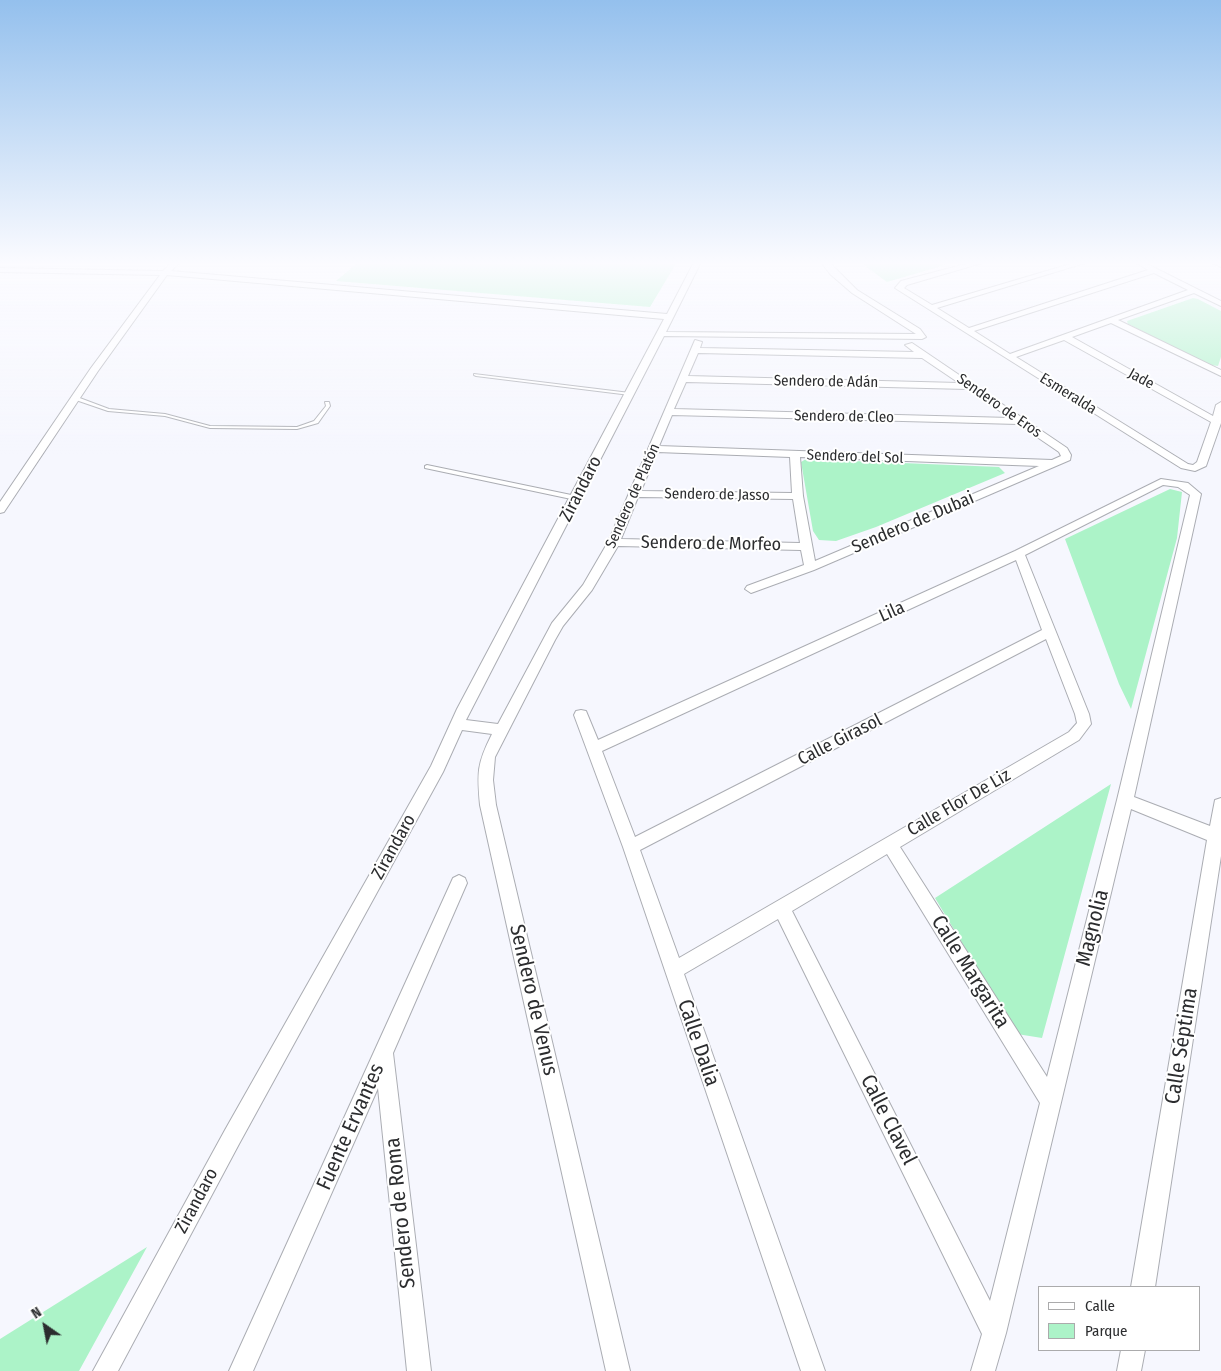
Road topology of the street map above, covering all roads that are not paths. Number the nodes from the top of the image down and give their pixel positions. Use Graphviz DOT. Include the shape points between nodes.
graph roads {
  1 [pos="127,326"];
  2 [pos="663,326"];
  3 [pos="909,326"];
  4 [pos="959,326"];
  5 [pos="982,326"];
  6 [pos="1094,326"];
  7 [pos="1123,326"];
  8 [pos="967,331"];
  9 [pos="661,334"];
  10 [pos="1065,336"];
  11 [pos="909,345"];
  12 [pos="924,355"];
  13 [pos="1009,356"];
  14 [pos="1221,373"];
  15 [pos="476,375"];
  16 [pos="682,380"];
  17 [pos="969,386"];
  18 [pos="630,394"];
  19 [pos="75,398"];
  20 [pos="326,403"];
  21 [pos="1221,405"];
  22 [pos="668,412"];
  23 [pos="1019,421"];
  24 [pos="1217,422"];
  25 [pos="654,449"];
  26 [pos="795,455"];
  27 [pos="1056,464"];
  28 [pos="427,467"];
  29 [pos="1189,486"];
  30 [pos="635,494"];
  31 [pos="798,496"];
  32 [pos="576,498"];
  33 [pos="0,510"];
  34 [pos="614,542"];
  35 [pos="807,547"];
  36 [pos="1019,554"];
  37 [pos="810,567"];
  38 [pos="751,589"];
  39 [pos="1049,632"];
  40 [pos="548,640"];
  41 [pos="581,716"];
  42 [pos="457,724"];
  43 [pos="502,730"];
  44 [pos="594,748"];
  45 [pos="1125,800"];
  46 [pos="1221,805"];
  47 [pos="1216,836"];
  48 [pos="889,844"];
  49 [pos="631,847"];
  50 [pos="459,883"];
  51 [pos="781,907"];
  52 [pos="673,971"];
  53 [pos="384,1055"];
  54 [pos="1050,1100"];
  55 [pos="1143,1286"];
  56 [pos="994,1333"];
  57 [pos="1133,1351"];
  58 [pos="105,1371"];
  59 [pos="241,1371"];
  60 [pos="419,1371"];
  61 [pos="618,1371"];
  62 [pos="813,1371"];
  63 [pos="983,1371"];
  64 [pos="1129,1371"];
  1 -- 19 [label="street"];
  2 -- 9 [label="street, Zirandaro"];
  3 -- 9 [label="street" via="922,337"];
  4 -- 8 [label="street, Esmeralda"];
  5 -- 8 [label="street"];
  6 -- 10 [label="street"];
  7 -- 14 [label="street"];
  8 -- 13 [label="street, Esmeralda"];
  9 -- 18 [label="street, Zirandaro"];
  10 -- 13 [label="street"];
  10 -- 24 [label="street, Jade"];
  11 -- 12 [label="street, Sendero de Eros"];
  12 -- 16 [label="street, Sendero de Platón" via="697,346"];
  12 -- 17 [label="street, Sendero de Eros"];
  13 -- 24 [label="street, Esmeralda" via="1185,466 1195,468 1202,464"];
  15 -- 18 [label="lane"];
  16 -- 17 [label="street, Sendero de Adán"];
  16 -- 22 [label="street, Sendero de Platón"];
  17 -- 23 [label="street, Sendero de Eros"];
  18 -- 32 [label="street, Zirandaro"];
  19 -- 20 [label="lane" via="108,410 165,415 204,426 268,428 297,428 312,424 328,406"];
  19 -- 33 [label="street"];
  21 -- 24 [label="street"];
  22 -- 23 [label="street, Sendero de Cleo"];
  22 -- 25 [label="street, Sendero de Platón"];
  23 -- 27 [label="street, Sendero de Eros" via="1063,450 1066,458"];
  25 -- 26 [label="street, Sendero del Sol"];
  25 -- 30 [label="street, Sendero de Platón"];
  26 -- 27 [label="street, Sendero del Sol"];
  26 -- 31 [label="street"];
  27 -- 37 [label="street, Sendero de Dubai"];
  28 -- 32 [label="lane"];
  29 -- 36 [label="street, Lila" via="1162,482"];
  29 -- 45 [label="street, Magnolia" via="1196,494"];
  30 -- 31 [label="street, Sendero de Jasso"];
  30 -- 34 [label="street, Sendero de Platón"];
  31 -- 35 [label="street"];
  32 -- 42 [label="street, Zirandaro"];
  34 -- 35 [label="street, Sendero de Morfeo"];
  34 -- 40 [label="street, Sendero de Platón" via="588,587"];
  35 -- 37 [label="street"];
  36 -- 39 [label="street, Calle Flor De Liz"];
  36 -- 44 [label="street, Lila"];
  37 -- 38 [label="street, Sendero de Dubai"];
  39 -- 48 [label="street, Calle Flor De Liz" via="1082,714 1084,724 1080,730"];
  39 -- 49 [label="street, Calle Girasol"];
  40 -- 43 [label="street, Sendero de Venus"];
  41 -- 44 [label="street, Calle Dalia"];
  42 -- 43 [label="street"];
  42 -- 58 [label="street, Zirandaro" via="448,750"];
  43 -- 61 [label="street, Sendero de Venus" via="488,758 485,780 488,805"];
  44 -- 49 [label="street, Calle Dalia"];
  45 -- 47 [label="street"];
  45 -- 54 [label="street, Magnolia"];
  46 -- 47 [label="street, Calle Séptima"];
  47 -- 55 [label="street, Calle Séptima"];
  48 -- 51 [label="street, Calle Flor De Liz"];
  48 -- 54 [label="street, Calle Margarita"];
  49 -- 52 [label="street, Calle Dalia"];
  50 -- 53 [label="street, Fuente Ervantes"];
  51 -- 52 [label="street, Calle Flor De Liz"];
  51 -- 56 [label="street, Calle Clavel"];
  52 -- 62 [label="street, Calle Dalia"];
  53 -- 59 [label="street, Fuente Ervantes"];
  53 -- 60 [label="street, Sendero de Roma"];
  54 -- 56 [label="street, Magnolia"];
  56 -- 63 [label="street, Magnolia"];
  57 -- 64 [label="street"];
}
